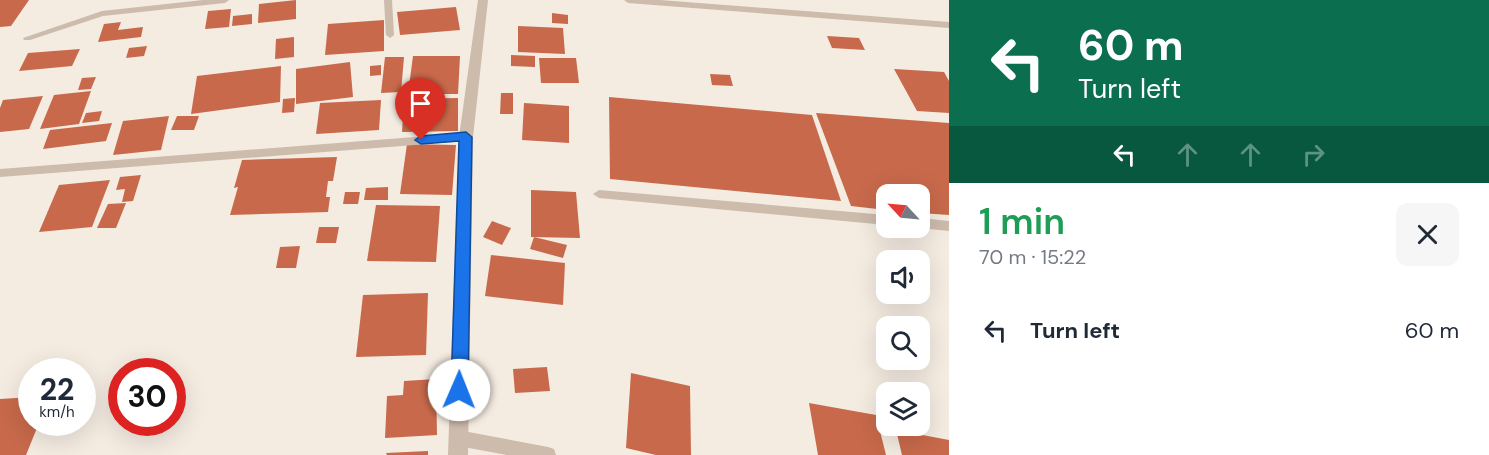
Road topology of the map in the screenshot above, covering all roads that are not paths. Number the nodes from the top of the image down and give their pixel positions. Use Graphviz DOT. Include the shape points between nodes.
graph roads {
  1 [pos="225,0"];
  2 [pos="387,0"];
  3 [pos="483,0"];
  4 [pos="628,0"];
  5 [pos="949,25"];
  6 [pos="390,35"];
  7 [pos="27,38"];
  8 [pos="466,137"];
  9 [pos="0,172"];
  10 [pos="599,194"];
  11 [pos="876,219"];
  12 [pos="930,225"];
  13 [pos="949,226"];
  14 [pos="458,438"];
  15 [pos="458,455"];
  16 [pos="548,455"];
  1 -- 7 [label="lane" via="102,14"];
  2 -- 6 [label="lane"];
  3 -- 8 [label="street"];
  4 -- 5 [label="lane"];
  8 -- 9 [label="lane"];
  8 -- 14 [label="street"];
  10 -- 11 [label="lane"];
  12 -- 13 [label="lane"];
  14 -- 15 [label="street"];
  14 -- 16 [label="lane"];
}
